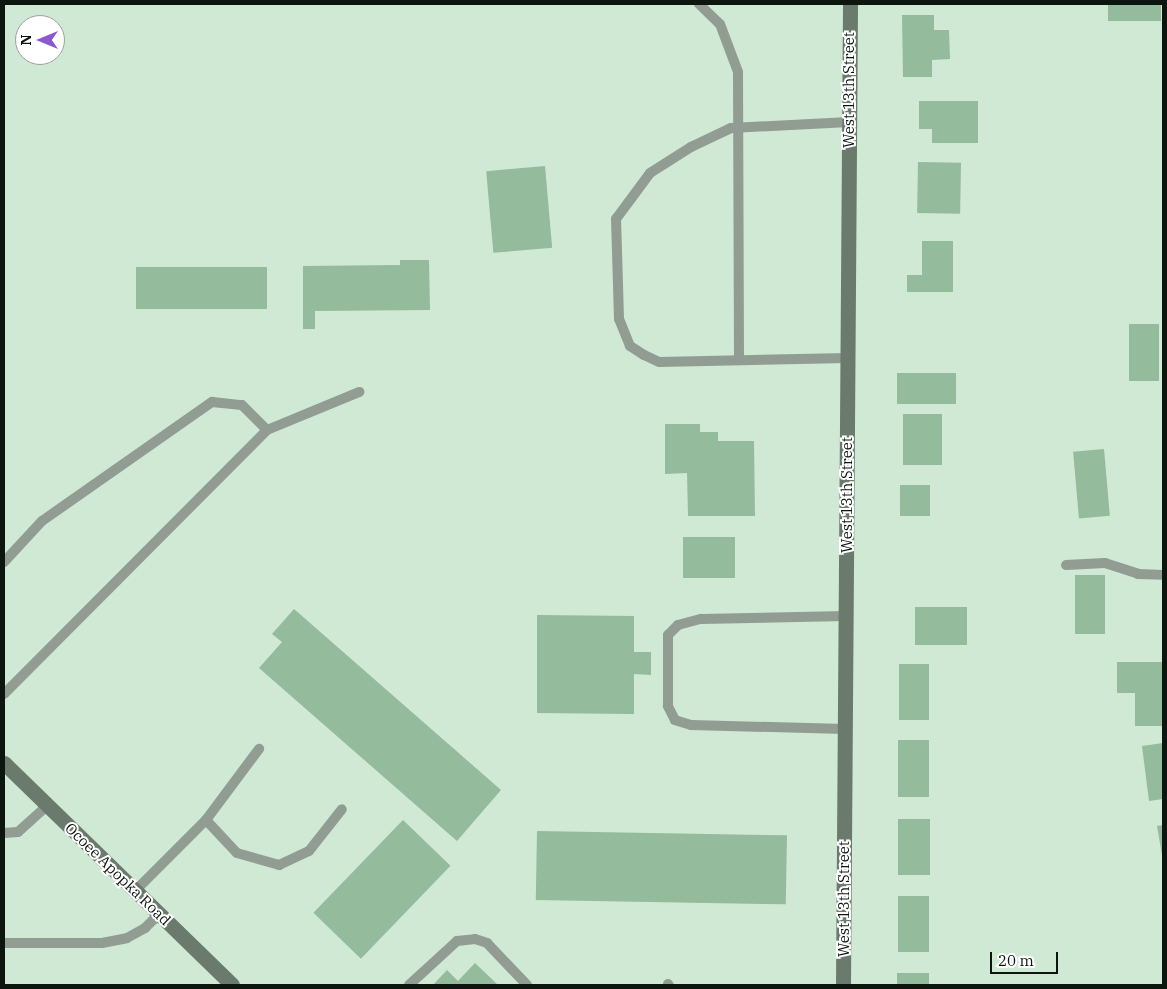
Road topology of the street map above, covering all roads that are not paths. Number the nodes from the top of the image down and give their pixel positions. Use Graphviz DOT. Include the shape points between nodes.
graph roads {
  1 [pos="699,4"];
  2 [pos="850,4"];
  3 [pos="849,122"];
  4 [pos="740,127"];
  5 [pos="848,358"];
  6 [pos="739,360"];
  7 [pos="359,392"];
  8 [pos="267,430"];
  9 [pos="4,562"];
  10 [pos="1066,565"];
  11 [pos="1163,575"];
  12 [pos="846,616"];
  13 [pos="4,694"];
  14 [pos="845,729"];
  15 [pos="259,749"];
  16 [pos="4,763"];
  17 [pos="47,806"];
  18 [pos="342,809"];
  19 [pos="206,820"];
  20 [pos="4,833"];
  21 [pos="135,891"];
  22 [pos="159,914"];
  23 [pos="4,943"];
  24 [pos="232,985"];
  25 [pos="409,985"];
  26 [pos="527,985"];
  27 [pos="843,985"];
  1 -- 4 [label="lane" via="720,24 738,72"];
  2 -- 3 [label="street, West 13th Street"];
  3 -- 4 [label="lane"];
  3 -- 5 [label="street, West 13th Street"];
  4 -- 6 [label="lane"];
  4 -- 6 [label="lane" via="690,147 650,173 616,219 619,319 630,346 659,362"];
  5 -- 6 [label="lane"];
  5 -- 12 [label="street, West 13th Street"];
  7 -- 8 [label="lane"];
  8 -- 9 [label="lane" via="242,405 212,402 42,521"];
  8 -- 13 [label="lane"];
  10 -- 11 [label="lane" via="1105,563 1138,574"];
  12 -- 14 [label="street, West 13th Street"];
  12 -- 14 [label="lane" via="702,619 678,625 668,635 668,706 675,720 691,725"];
  14 -- 27 [label="street, West 13th Street"];
  15 -- 19 [label="lane"];
  16 -- 17 [label="street, Ocoee Apopka Road"];
  17 -- 20 [label="lane" via="18,832"];
  17 -- 21 [label="street, Ocoee Apopka Road"];
  18 -- 19 [label="lane" via="309,850 279,864 237,853"];
  19 -- 21 [label="lane"];
  21 -- 22 [label="street, Ocoee Apopka Road"];
  22 -- 23 [label="lane" via="145,928 133,934 102,942"];
  22 -- 24 [label="street, Ocoee Apopka Road"];
  25 -- 26 [label="lane" via="457,941 475,938 487,943"];
}
